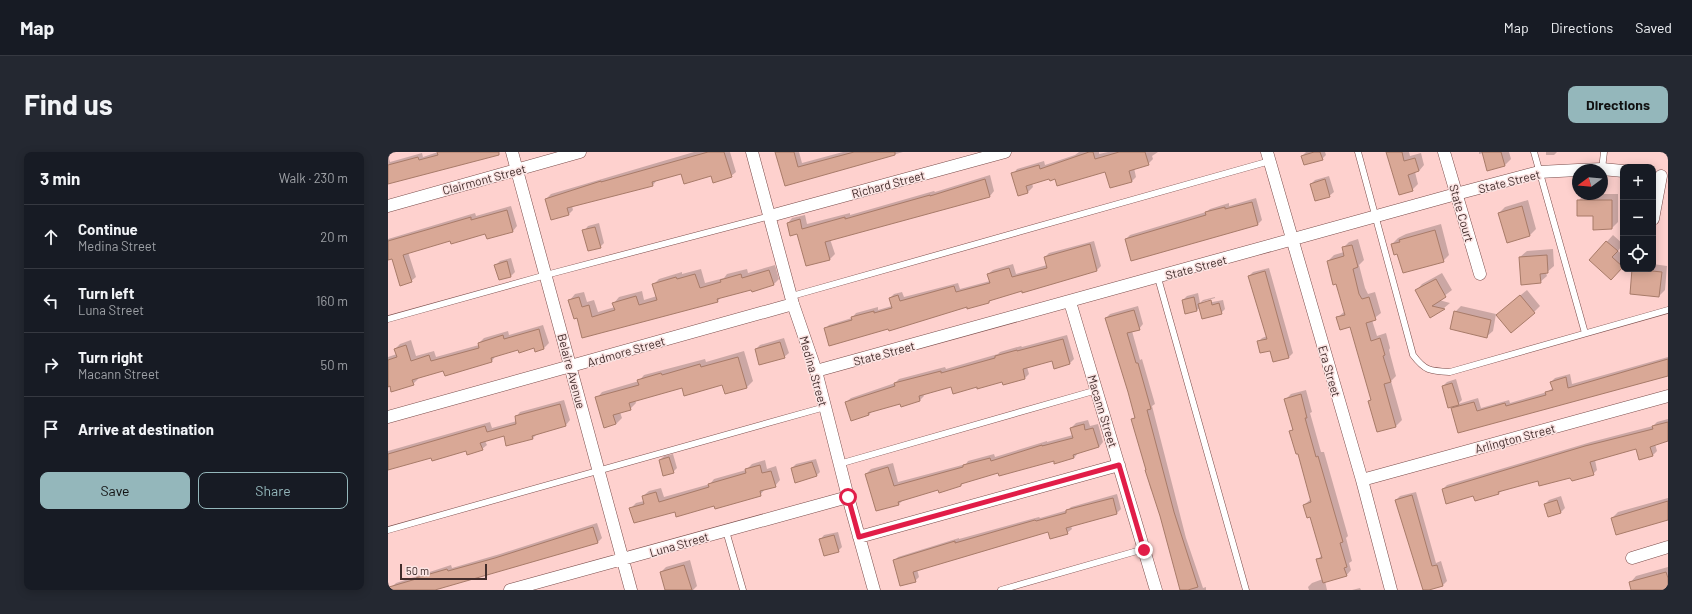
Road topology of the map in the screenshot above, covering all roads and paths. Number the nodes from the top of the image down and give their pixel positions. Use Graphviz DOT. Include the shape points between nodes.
graph roads {
  1 [pos="512,152"];
  2 [pos="580,152"];
  3 [pos="752,152"];
  4 [pos="1005,152"];
  5 [pos="1358,152"];
  6 [pos="1444,152"];
  7 [pos="1534,152"];
  8 [pos="1604,152"];
  9 [pos="1269,156"];
  10 [pos="1603,164"];
  11 [pos="517,170"];
  12 [pos="1572,170"];
  13 [pos="1608,170"];
  14 [pos="1620,171"];
  15 [pos="1540,172"];
  16 [pos="1661,176"];
  17 [pos="1456,194"];
  18 [pos="1656,203"];
  19 [pos="388,206"];
  20 [pos="770,216"];
  21 [pos="1376,217"];
  22 [pos="1293,240"];
  23 [pos="1480,274"];
  24 [pos="546,275"];
  25 [pos="1158,278"];
  26 [pos="792,300"];
  27 [pos="1070,302"];
  28 [pos="1668,310"];
  29 [pos="388,319"];
  30 [pos="1585,333"];
  31 [pos="571,367"];
  32 [pos="816,371"];
  33 [pos="1097,390"];
  34 [pos="1668,396"];
  35 [pos="825,407"];
  36 [pos="388,417"];
  37 [pos="839,464"];
  38 [pos="1119,465"];
  39 [pos="599,471"];
  40 [pos="1362,480"];
  41 [pos="848,497"];
  42 [pos="388,530"];
  43 [pos="726,531"];
  44 [pos="859,537"];
  45 [pos="1668,547"];
  46 [pos="1144,550"];
  47 [pos="1632,558"];
  48 [pos="623,560"];
  49 [pos="516,589"];
  50 [pos="631,590"];
  51 [pos="743,590"];
  52 [pos="874,590"];
  53 [pos="1001,590"];
  54 [pos="1156,590"];
  55 [pos="1246,590"];
  56 [pos="1391,590"];
  1 -- 11 [label="street, Belaire Avenue"];
  2 -- 11 [label="street, Clairmont Street"];
  3 -- 20 [label="street, Medina Street"];
  4 -- 20 [label="street, Richard Street"];
  5 -- 21 [label="lane"];
  6 -- 17 [label="street, State Court"];
  7 -- 15 [label="lane"];
  8 -- 10 [label="lane"];
  9 -- 22 [label="street, Era Street"];
  9 -- 26 [label="lane"];
  11 -- 19 [label="street, Clairmont Street"];
  11 -- 24 [label="street, Belaire Avenue"];
  12 -- 15 [label="street, State Street"];
  13 -- 14 [label="street, State Street"];
  15 -- 17 [label="street, State Street"];
  15 -- 30 [label="lane"];
  16 -- 18 [label="street"];
  17 -- 21 [label="street, State Street"];
  17 -- 23 [label="street, State Court"];
  20 -- 24 [label="lane"];
  20 -- 26 [label="street, Medina Street"];
  21 -- 22 [label="street, State Street"];
  21 -- 30 [label="lane" via="1413,355 1421,365 1434,371 1450,372"];
  22 -- 25 [label="street, State Street"];
  22 -- 40 [label="street, Era Street"];
  24 -- 29 [label="lane"];
  24 -- 31 [label="street, Belaire Avenue"];
  25 -- 27 [label="street, State Street"];
  25 -- 55 [label="lane"];
  26 -- 31 [label="street, Ardmore Street"];
  26 -- 32 [label="street, Medina Street"];
  27 -- 32 [label="street, State Street"];
  27 -- 33 [label="street, Macann Street"];
  28 -- 30 [label="lane"];
  31 -- 36 [label="street, Ardmore Street"];
  31 -- 39 [label="street, Belaire Avenue"];
  32 -- 35 [label="street, Medina Street"];
  33 -- 37 [label="lane"];
  33 -- 38 [label="street, Macann Street"];
  34 -- 40 [label="street, Arlington Street"];
  35 -- 37 [label="street, Medina Street"];
  35 -- 39 [label="lane"];
  37 -- 41 [label="street, Medina Street"];
  38 -- 44 [label="street"];
  38 -- 46 [label="street, Macann Street"];
  39 -- 42 [label="lane"];
  39 -- 48 [label="street, Belaire Avenue"];
  40 -- 56 [label="street, Era Street"];
  41 -- 43 [label="street, Luna Street"];
  41 -- 44 [label="street, Medina Street"];
  43 -- 48 [label="street, Luna Street"];
  43 -- 51 [label="lane"];
  44 -- 52 [label="street, Medina Street"];
  45 -- 47 [label="street"];
  46 -- 53 [label="lane"];
  46 -- 54 [label="street, Macann Street"];
  48 -- 49 [label="street, Luna Street"];
  48 -- 50 [label="street, Belaire Avenue"];
}
